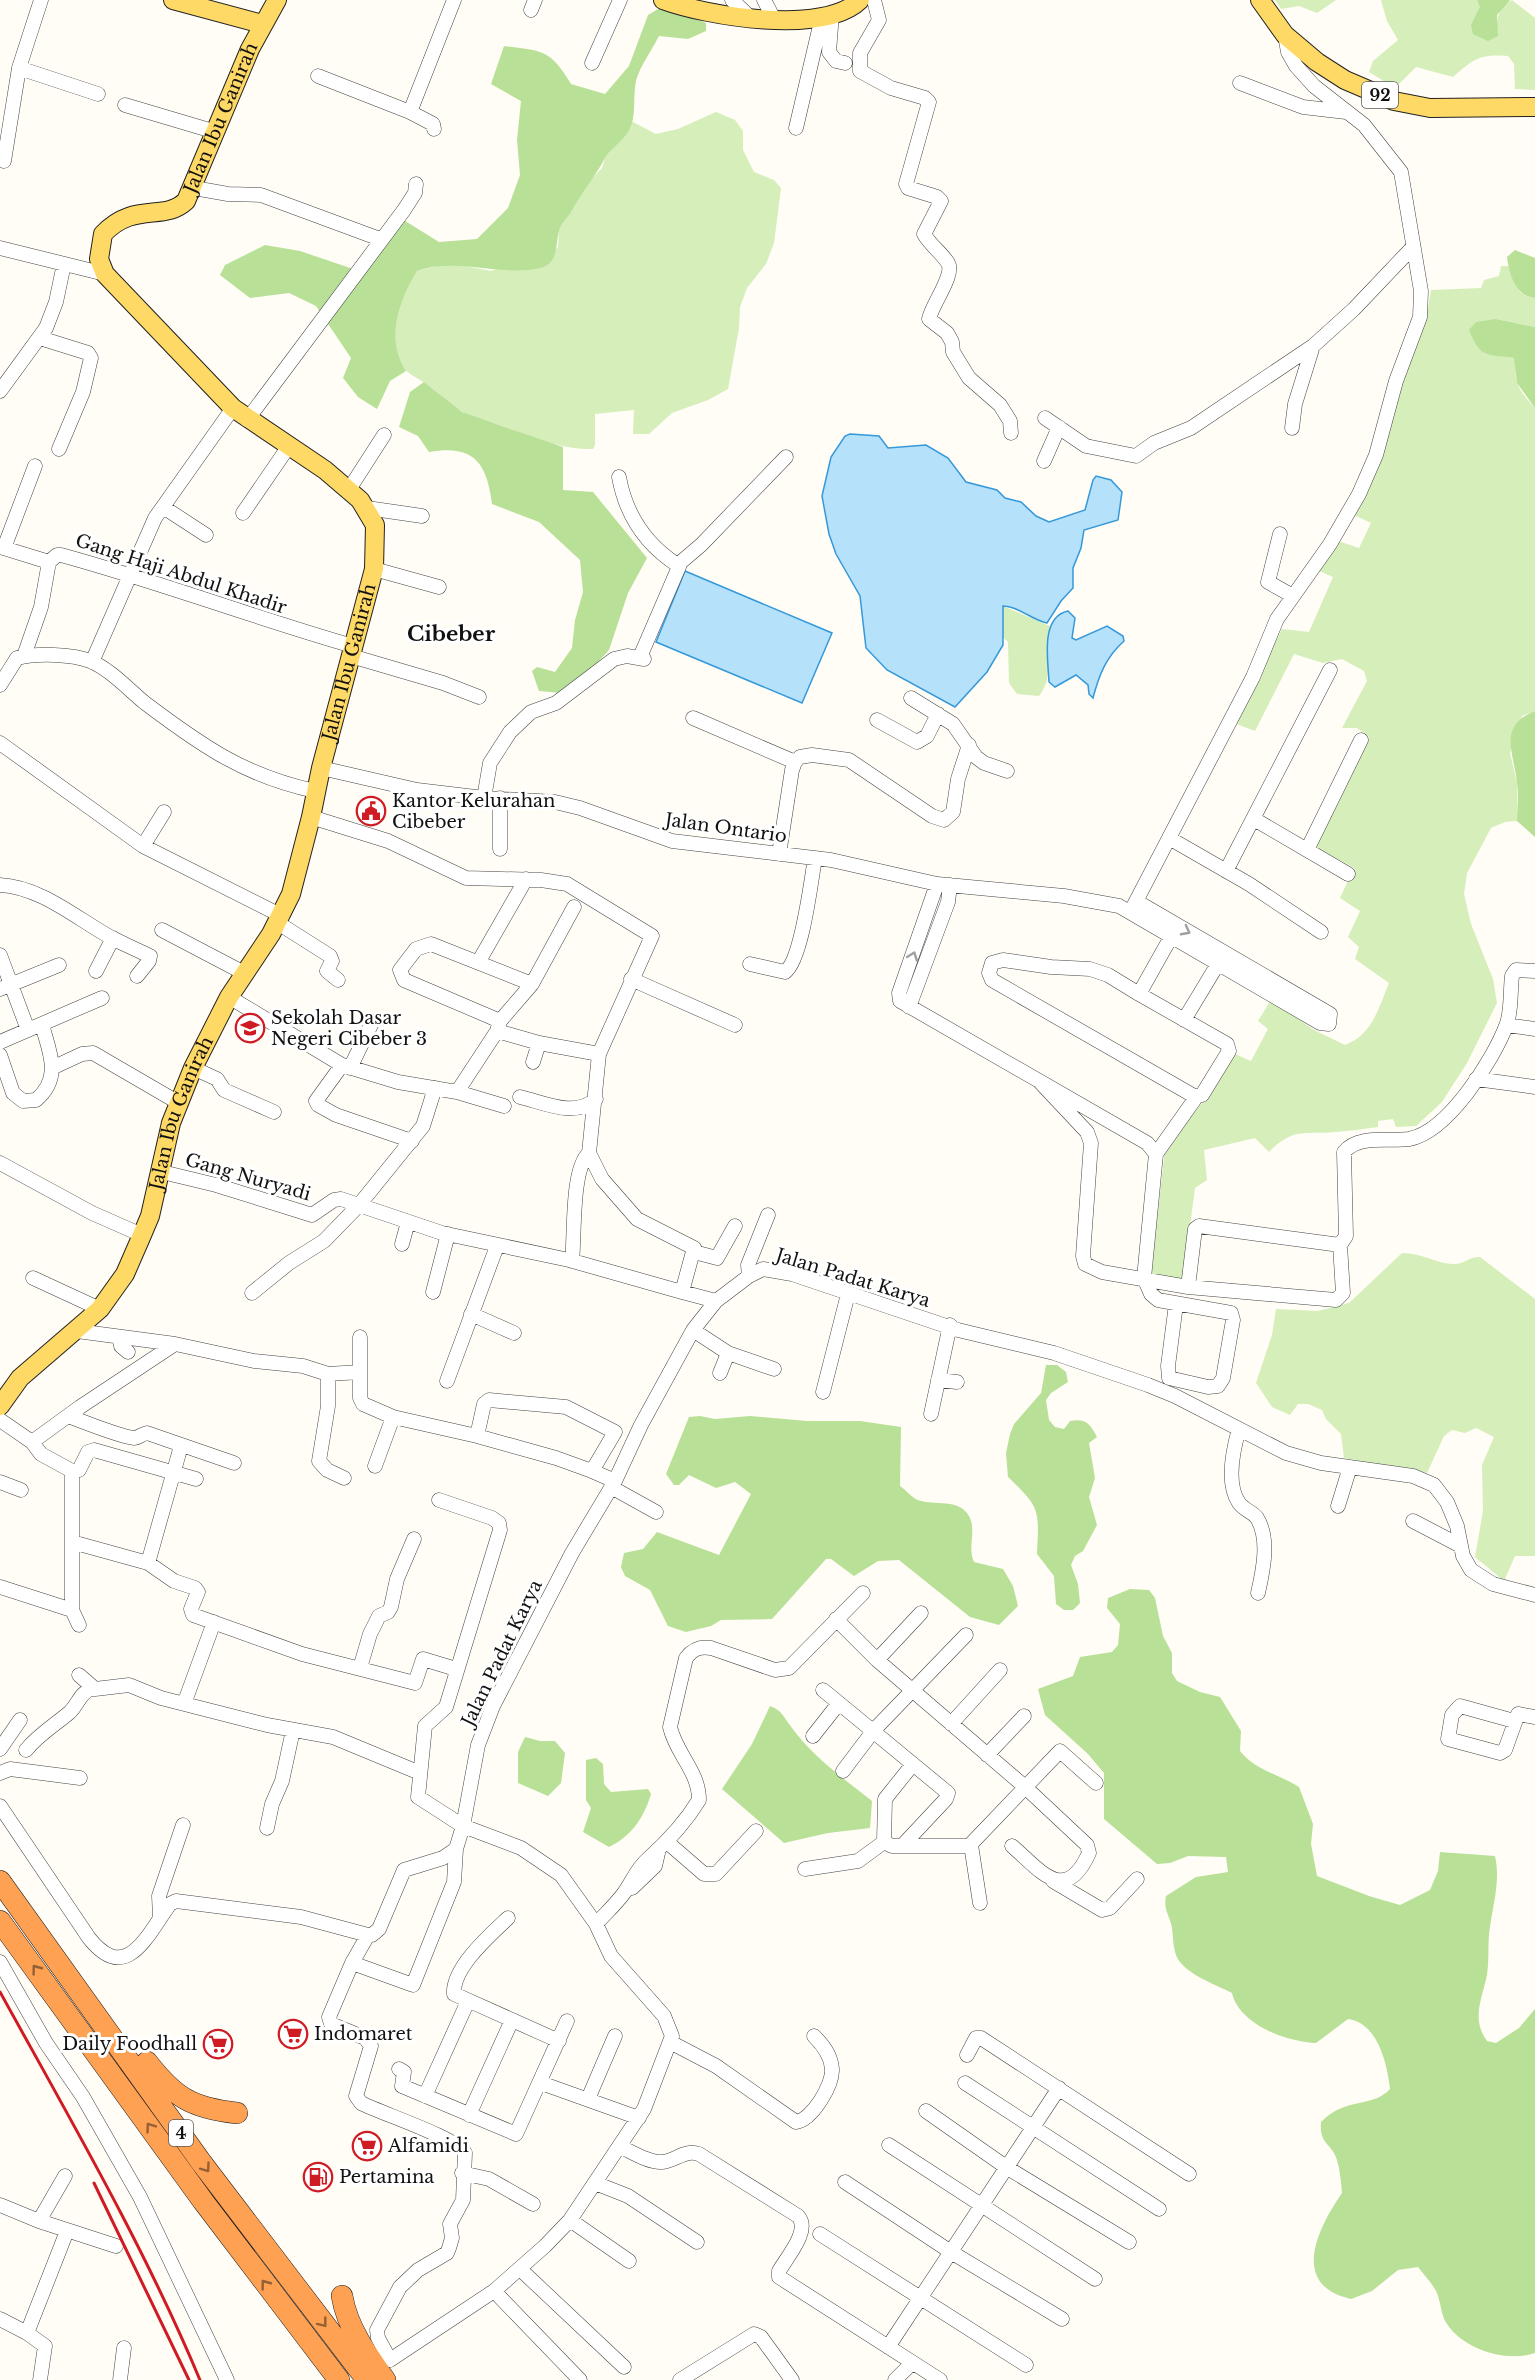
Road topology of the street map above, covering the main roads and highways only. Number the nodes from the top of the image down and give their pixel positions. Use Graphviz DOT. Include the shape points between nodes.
graph roads {
  1 [pos="173,0"];
  2 [pos="276,0"];
  3 [pos="663,0"];
  4 [pos="1260,0"];
  5 [pos="862,1"];
  6 [pos="216,6"];
  7 [pos="262,24"];
  8 [pos="1535,106"];
  9 [pos="0,1406"];
  10 [pos="0,1881"];
  11 [pos="0,1921"];
  12 [pos="48,1947"];
  13 [pos="237,2113"];
  14 [pos="342,2296"];
  15 [pos="339,2380"];
  16 [pos="367,2380"];
  17 [pos="385,2380"];
  1 -- 6 [label="main road"];
  2 -- 7 [label="main road, Jalan Ibu Ganirah"];
  3 -- 5 [label="main road" via="708,13 752,19 827,16"];
  4 -- 8 [label="main road, 92" via="1285,36 1317,62 1345,80 1394,101 1430,108"];
  6 -- 7 [label="main road"];
  7 -- 9 [label="main road, Jalan Ibu Ganirah" via="186,201 177,208 134,214 111,225 103,234 99,259 105,274 240,414 289,446 367,508 375,525 374,569 315,791 298,872 280,919 229,997 192,1068 158,1171 152,1208 142,1235 124,1274 100,1309 20,1378"];
  10 -- 12 [label="highway, 4"];
  15 -- 11 [label="highway, 4, one-way"];
  12 -- 13 [label="highway" via="78,1970 172,2093 194,2105"];
  12 -- 16 [label="highway, 4, one-way" via="201,2162"];
  14 -- 17 [label="highway" via="356,2334"];
}
